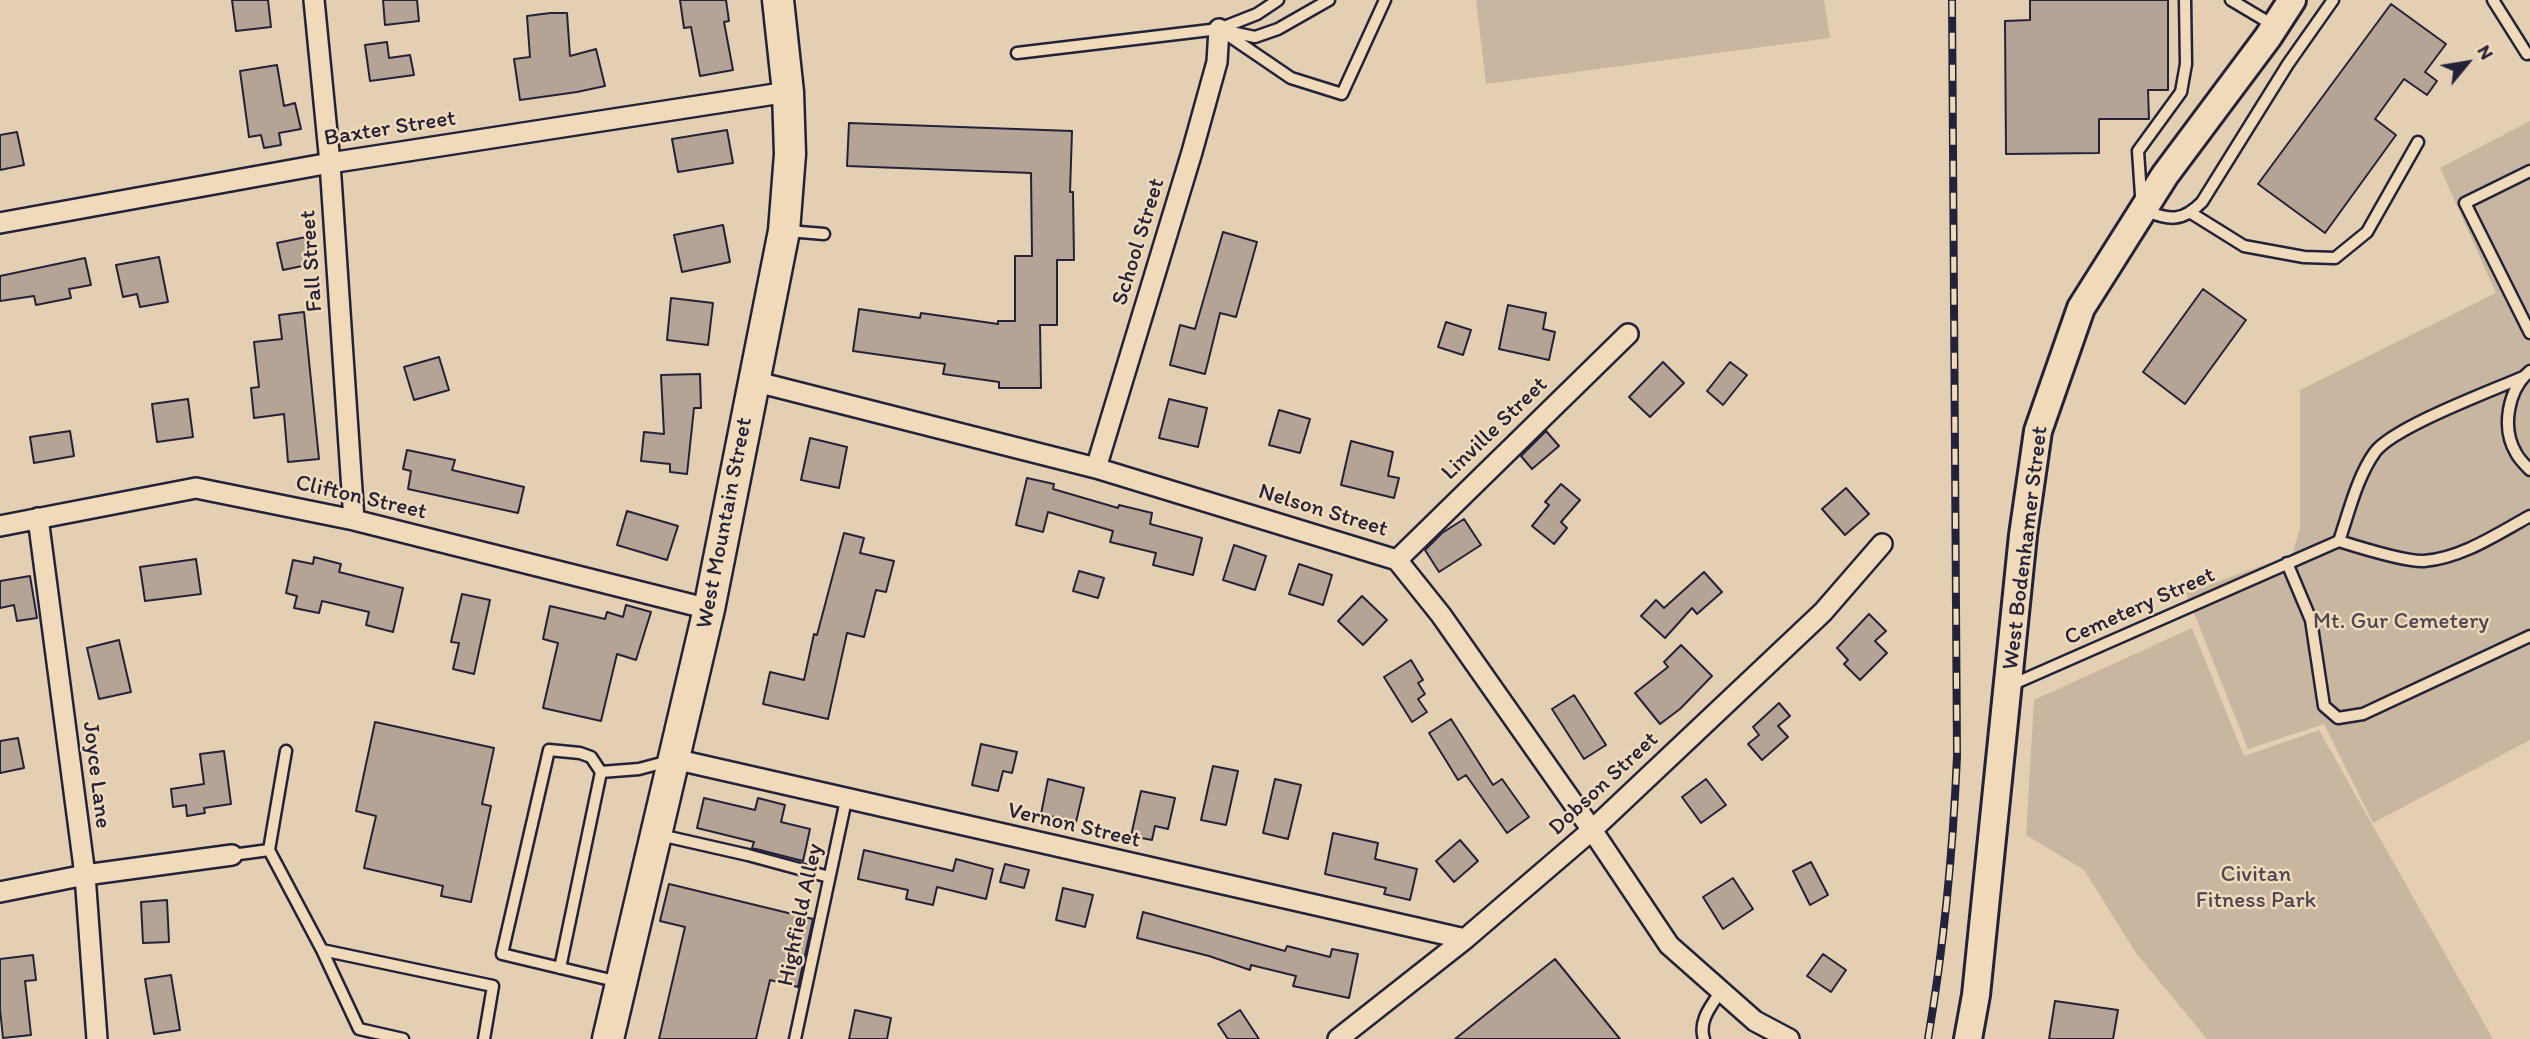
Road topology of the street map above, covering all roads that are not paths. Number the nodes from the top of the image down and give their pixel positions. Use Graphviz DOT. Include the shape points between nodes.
graph roads {
  1 [pos="314,0"];
  2 [pos="778,0"];
  3 [pos="1278,0"];
  4 [pos="1329,0"];
  5 [pos="1385,0"];
  6 [pos="2185,0"];
  7 [pos="2231,0"];
  8 [pos="2292,0"];
  9 [pos="2333,0"];
  10 [pos="2493,0"];
  11 [pos="2275,26"];
  12 [pos="1219,29"];
  13 [pos="1017,52"];
  14 [pos="2527,54"];
  15 [pos="788,92"];
  16 [pos="2417,142"];
  17 [pos="330,163"];
  18 [pos="2530,171"];
  19 [pos="2142,210"];
  20 [pos="2191,213"];
  21 [pos="0,223"];
  22 [pos="784,231"];
  23 [pos="824,234"];
  24 [pos="2530,333"];
  25 [pos="1628,334"];
  26 [pos="2527,374"];
  27 [pos="753,381"];
  28 [pos="1096,468"];
  29 [pos="2530,470"];
  30 [pos="2530,516"];
  31 [pos="38,518"];
  32 [pos="354,520"];
  33 [pos="0,526"];
  34 [pos="2339,541"];
  35 [pos="1882,544"];
  36 [pos="1397,560"];
  37 [pos="2287,563"];
  38 [pos="709,608"];
  39 [pos="2530,636"];
  40 [pos="2009,687"];
  41 [pos="286,751"];
  42 [pos="674,759"];
  43 [pos="601,772"];
  44 [pos="846,800"];
  45 [pos="1592,830"];
  46 [pos="656,834"];
  47 [pos="269,850"];
  48 [pos="232,855"];
  49 [pos="85,875"];
  50 [pos="829,877"];
  51 [pos="0,892"];
  52 [pos="1465,939"];
  53 [pos="322,950"];
  54 [pos="560,968"];
  55 [pos="621,982"];
  56 [pos="1721,991"];
  57 [pos="97,1039"];
  58 [pos="403,1039"];
  59 [pos="484,1039"];
  60 [pos="608,1039"];
  61 [pos="795,1039"];
  62 [pos="1338,1039"];
  63 [pos="1704,1039"];
  64 [pos="1789,1039"];
  65 [pos="1968,1039"];
  1 -- 17 [label="street, Fall Street"];
  2 -- 15 [label="main road, West Mountain Street"];
  3 -- 12 [label="lane"];
  4 -- 12 [label="lane" via="1255,37"];
  5 -- 12 [label="lane" via="1342,94 1291,78"];
  6 -- 19 [label="lane" via="2186,64 2181,92 2138,150"];
  7 -- 11 [label="lane"];
  8 -- 11 [label="main road, West Bodenhamer Street"];
  9 -- 20 [label="lane"];
  10 -- 14 [label="lane"];
  11 -- 19 [label="main road, West Bodenhamer Street"];
  12 -- 13 [label="lane"];
  12 -- 28 [label="street, School Street" via="1217,62 1192,152"];
  15 -- 17 [label="street, Baxter Street"];
  15 -- 22 [label="main road, West Mountain Street"];
  16 -- 20 [label="lane" via="2367,232 2335,258 2244,246"];
  17 -- 21 [label="street, Baxter Street"];
  17 -- 32 [label="street, Fall Street"];
  18 -- 24 [label="lane" via="2465,204"];
  19 -- 20 [label="lane" via="2171,219"];
  19 -- 40 [label="main road, West Bodenhamer Street" via="2081,308 2038,430"];
  22 -- 23 [label="lane"];
  22 -- 27 [label="main road, West Mountain Street"];
  25 -- 36 [label="street, Linville Street"];
  26 -- 29 [label="lane" via="2510,400 2507,426 2515,452"];
  26 -- 34 [label="lane" via="2396,434 2377,449 2364,469"];
  27 -- 28 [label="street, Nelson Street"];
  27 -- 38 [label="main road, West Mountain Street"];
  28 -- 36 [label="street, Nelson Street"];
  30 -- 34 [label="lane" via="2483,542 2446,557 2421,561"];
  31 -- 32 [label="street, Clifton Street" via="196,488"];
  31 -- 33 [label="street, Clifton Street"];
  31 -- 49 [label="street, Joyce Lane"];
  32 -- 38 [label="street, Clifton Street"];
  34 -- 37 [label="lane, Cemetery Street"];
  35 -- 45 [label="street, Dobson Street" via="1823,612"];
  36 -- 45 [label="street, Nelson Street"];
  37 -- 39 [label="lane" via="2311,621 2324,705 2338,718 2363,714"];
  37 -- 40 [label="lane, Cemetery Street"];
  38 -- 42 [label="main road, West Mountain Street"];
  40 -- 65 [label="main road, West Bodenhamer Street"];
  41 -- 47 [label="lane"];
  42 -- 43 [label="lane" via="639,769"];
  42 -- 44 [label="street, Vernon Street"];
  42 -- 46 [label="main road, West Mountain Street"];
  43 -- 54 [label="lane"];
  43 -- 54 [label="lane" via="591,757 549,750 502,954"];
  44 -- 50 [label="lane, Highfield Alley"];
  44 -- 52 [label="street, Vernon Street"];
  45 -- 52 [label="street, Dobson Street"];
  45 -- 56 [label="street, Nelson Street" via="1669,945"];
  46 -- 50 [label="lane"];
  46 -- 55 [label="main road, West Mountain Street"];
  47 -- 48 [label="lane"];
  47 -- 53 [label="lane"];
  48 -- 49 [label="street"];
  49 -- 51 [label="street"];
  49 -- 57 [label="street, Joyce Lane"];
  50 -- 61 [label="lane, Highfield Alley"];
  52 -- 62 [label="street, Dobson Street"];
  53 -- 58 [label="lane" via="359,1028"];
  53 -- 59 [label="lane" via="493,986"];
  54 -- 55 [label="lane"];
  55 -- 60 [label="main road, West Mountain Street"];
  56 -- 63 [label="lane" via="1705,1015"];
  56 -- 64 [label="street, Nelson Street" via="1755,1021"];
}
